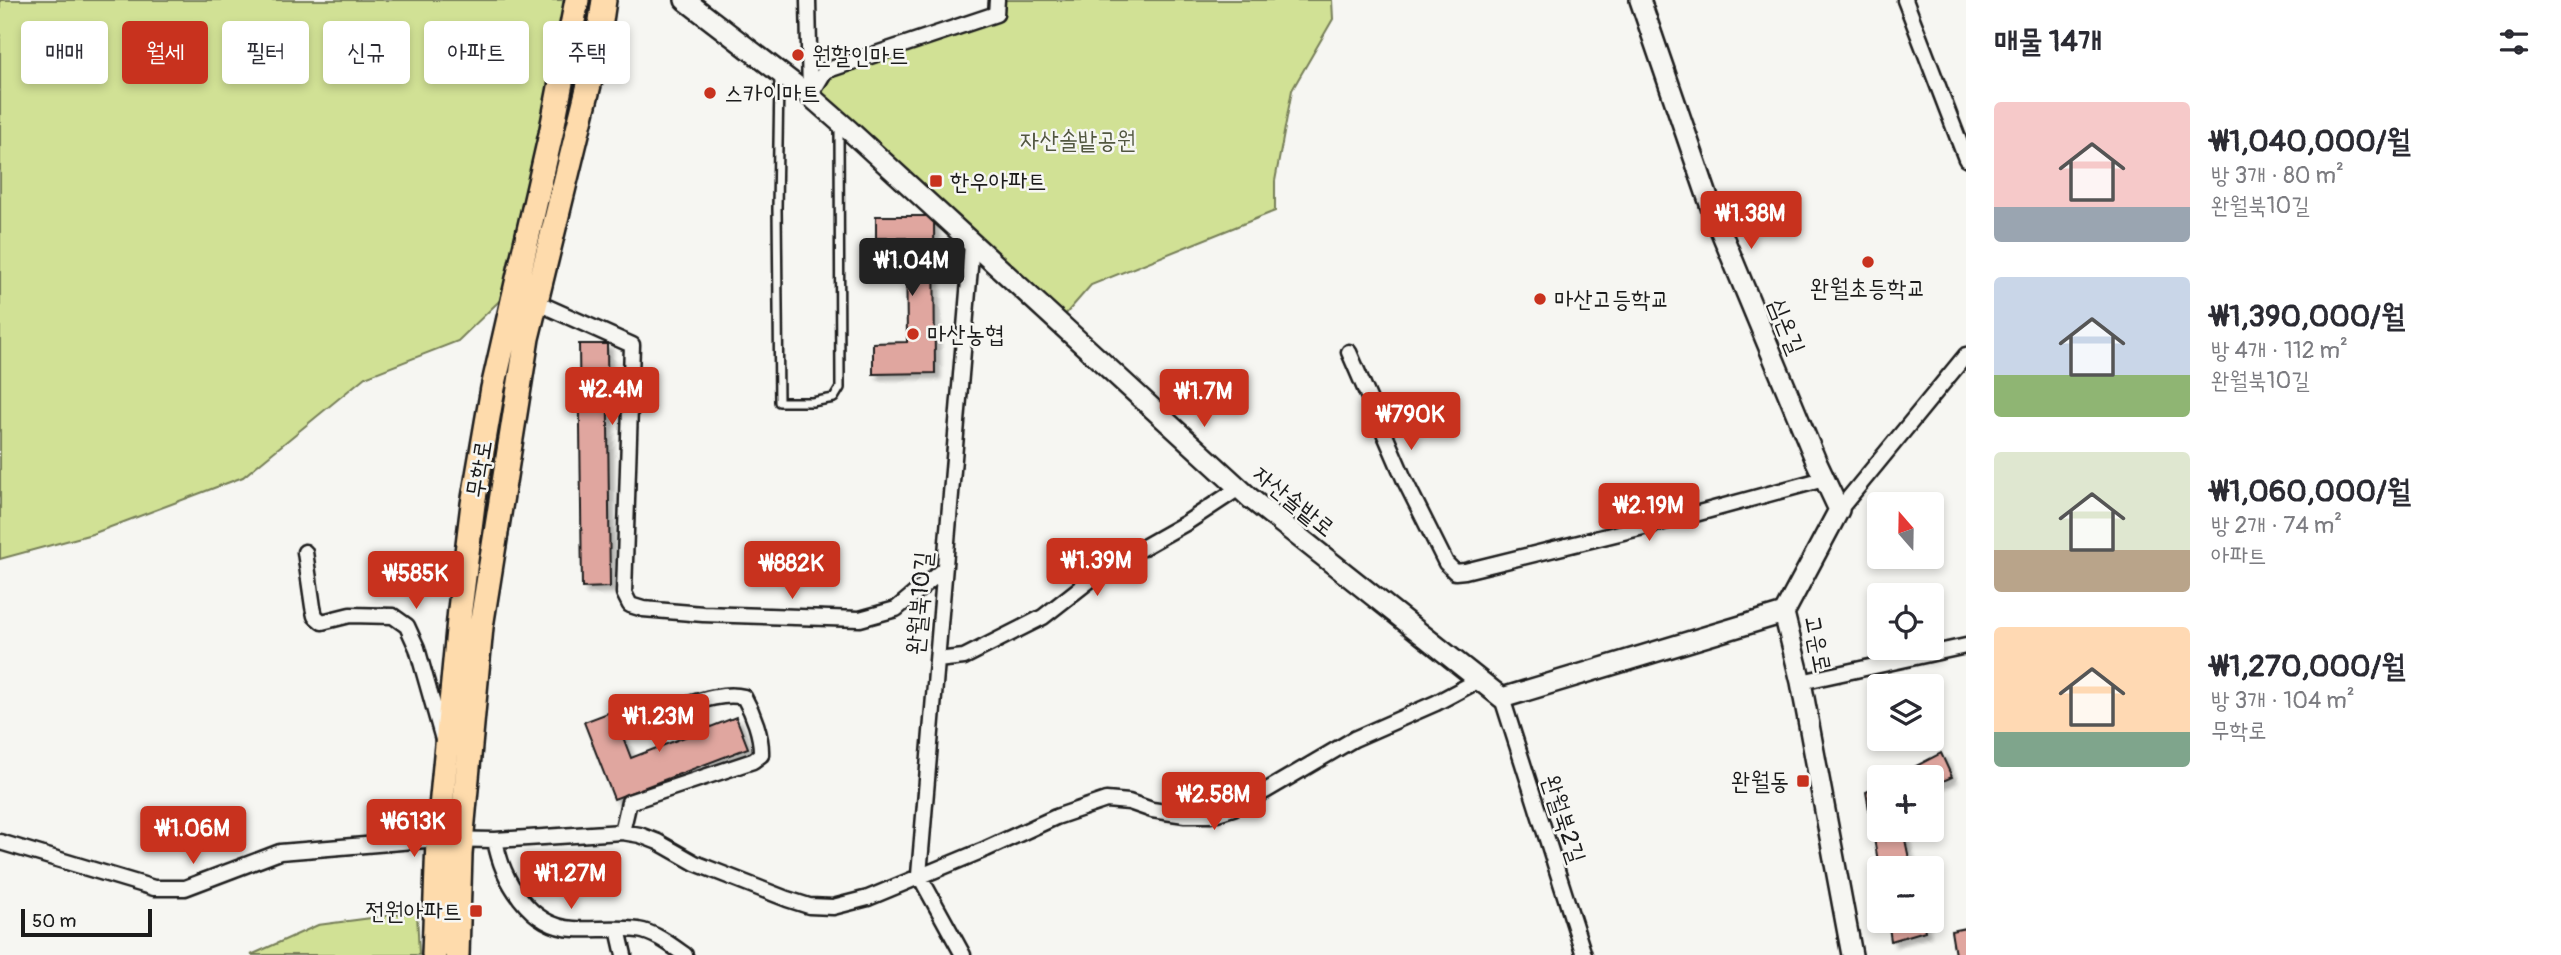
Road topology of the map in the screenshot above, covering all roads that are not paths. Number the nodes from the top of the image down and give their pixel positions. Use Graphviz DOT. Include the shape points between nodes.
graph roads {
  1 [pos="577,0"];
  2 [pos="604,0"];
  3 [pos="685,0"];
  4 [pos="808,0"];
  5 [pos="997,0"];
  6 [pos="1640,0"];
  7 [pos="1905,0"];
  8 [pos="779,72"];
  9 [pos="810,96"];
  10 [pos="839,121"];
  11 [pos="1966,159"];
  12 [pos="972,244"];
  13 [pos="536,302"];
  14 [pos="1349,352"];
  15 [pos="1966,355"];
  16 [pos="1824,479"];
  17 [pos="1239,488"];
  18 [pos="1839,510"];
  19 [pos="304,552"];
  20 [pos="944,569"];
  21 [pos="1784,613"];
  22 [pos="1966,646"];
  23 [pos="937,660"];
  24 [pos="1479,680"];
  25 [pos="1801,682"];
  26 [pos="1502,698"];
  27 [pos="666,711"];
  28 [pos="446,751"];
  29 [pos="622,832"];
  30 [pos="450,840"];
  31 [pos="495,840"];
  32 [pos="0,842"];
  33 [pos="919,875"];
  34 [pos="618,929"];
  35 [pos="433,955"];
  36 [pos="457,955"];
  37 [pos="624,955"];
  38 [pos="685,955"];
  39 [pos="963,955"];
  40 [pos="1584,955"];
  41 [pos="1852,955"];
  1 -- 28 [label="main road, 무학로" via="481,452"];
  2 -- 13 [label="main road, 무학로" via="596,56"];
  3 -- 8 [label="main road, 자산솔밭로"];
  4 -- 9 [label="street"];
  5 -- 9 [label="street" via="996,14 825,71"];
  6 -- 16 [label="main road, 심온길" via="1712,210"];
  7 -- 11 [label="street"];
  8 -- 9 [label="main road, 자산솔밭로"];
  8 -- 10 [label="lane" via="779,402 834,398 840,388"];
  9 -- 10 [label="main road, 자산솔밭로"];
  10 -- 12 [label="main road, 자산솔밭로"];
  12 -- 17 [label="main road, 자산솔밭로"];
  12 -- 20 [label="street, 완월북10길"];
  13 -- 20 [label="street" via="632,345 624,593 630,605 703,614 860,619 896,609"];
  13 -- 30 [label="main road, 무학로"];
  14 -- 16 [label="street" via="1405,481 1446,563 1455,572"];
  15 -- 18 [label="street, 고운로"];
  16 -- 18 [label="main road, 심온길"];
  17 -- 23 [label="street" via="1103,570 1043,617 964,657"];
  17 -- 24 [label="main road, 자산솔밭로"];
  18 -- 21 [label="main road, 고운로"];
  19 -- 28 [label="street" via="315,616 322,622 350,615 393,616 407,626"];
  20 -- 23 [label="street, 완월북10길"];
  21 -- 25 [label="main road, 고운로"];
  21 -- 26 [label="main road"];
  22 -- 25 [label="street"];
  23 -- 33 [label="street, 완월북10길"];
  24 -- 26 [label="main road, 자산솔밭로"];
  24 -- 33 [label="street" via="1354,739 1233,808 1211,815 1185,815 1106,800"];
  25 -- 41 [label="main road, 고운로"];
  26 -- 40 [label="street, 완월북2길"];
  27 -- 29 [label="street" via="716,698 744,698 762,745 761,755 629,802"];
  28 -- 30 [label="main road, 무학로"];
  29 -- 31 [label="street"];
  29 -- 33 [label="street" via="658,842 695,863 809,906 851,903"];
  30 -- 31 [label="street"];
  30 -- 32 [label="street" via="280,852 185,888 154,888"];
  30 -- 35 [label="main road, 무학로"];
  30 -- 36 [label="main road, 무학로"];
  31 -- 34 [label="street" via="499,862 530,911 549,924 571,929"];
  33 -- 39 [label="street"];
  34 -- 37 [label="street"];
  34 -- 38 [label="street" via="640,930"];
}
